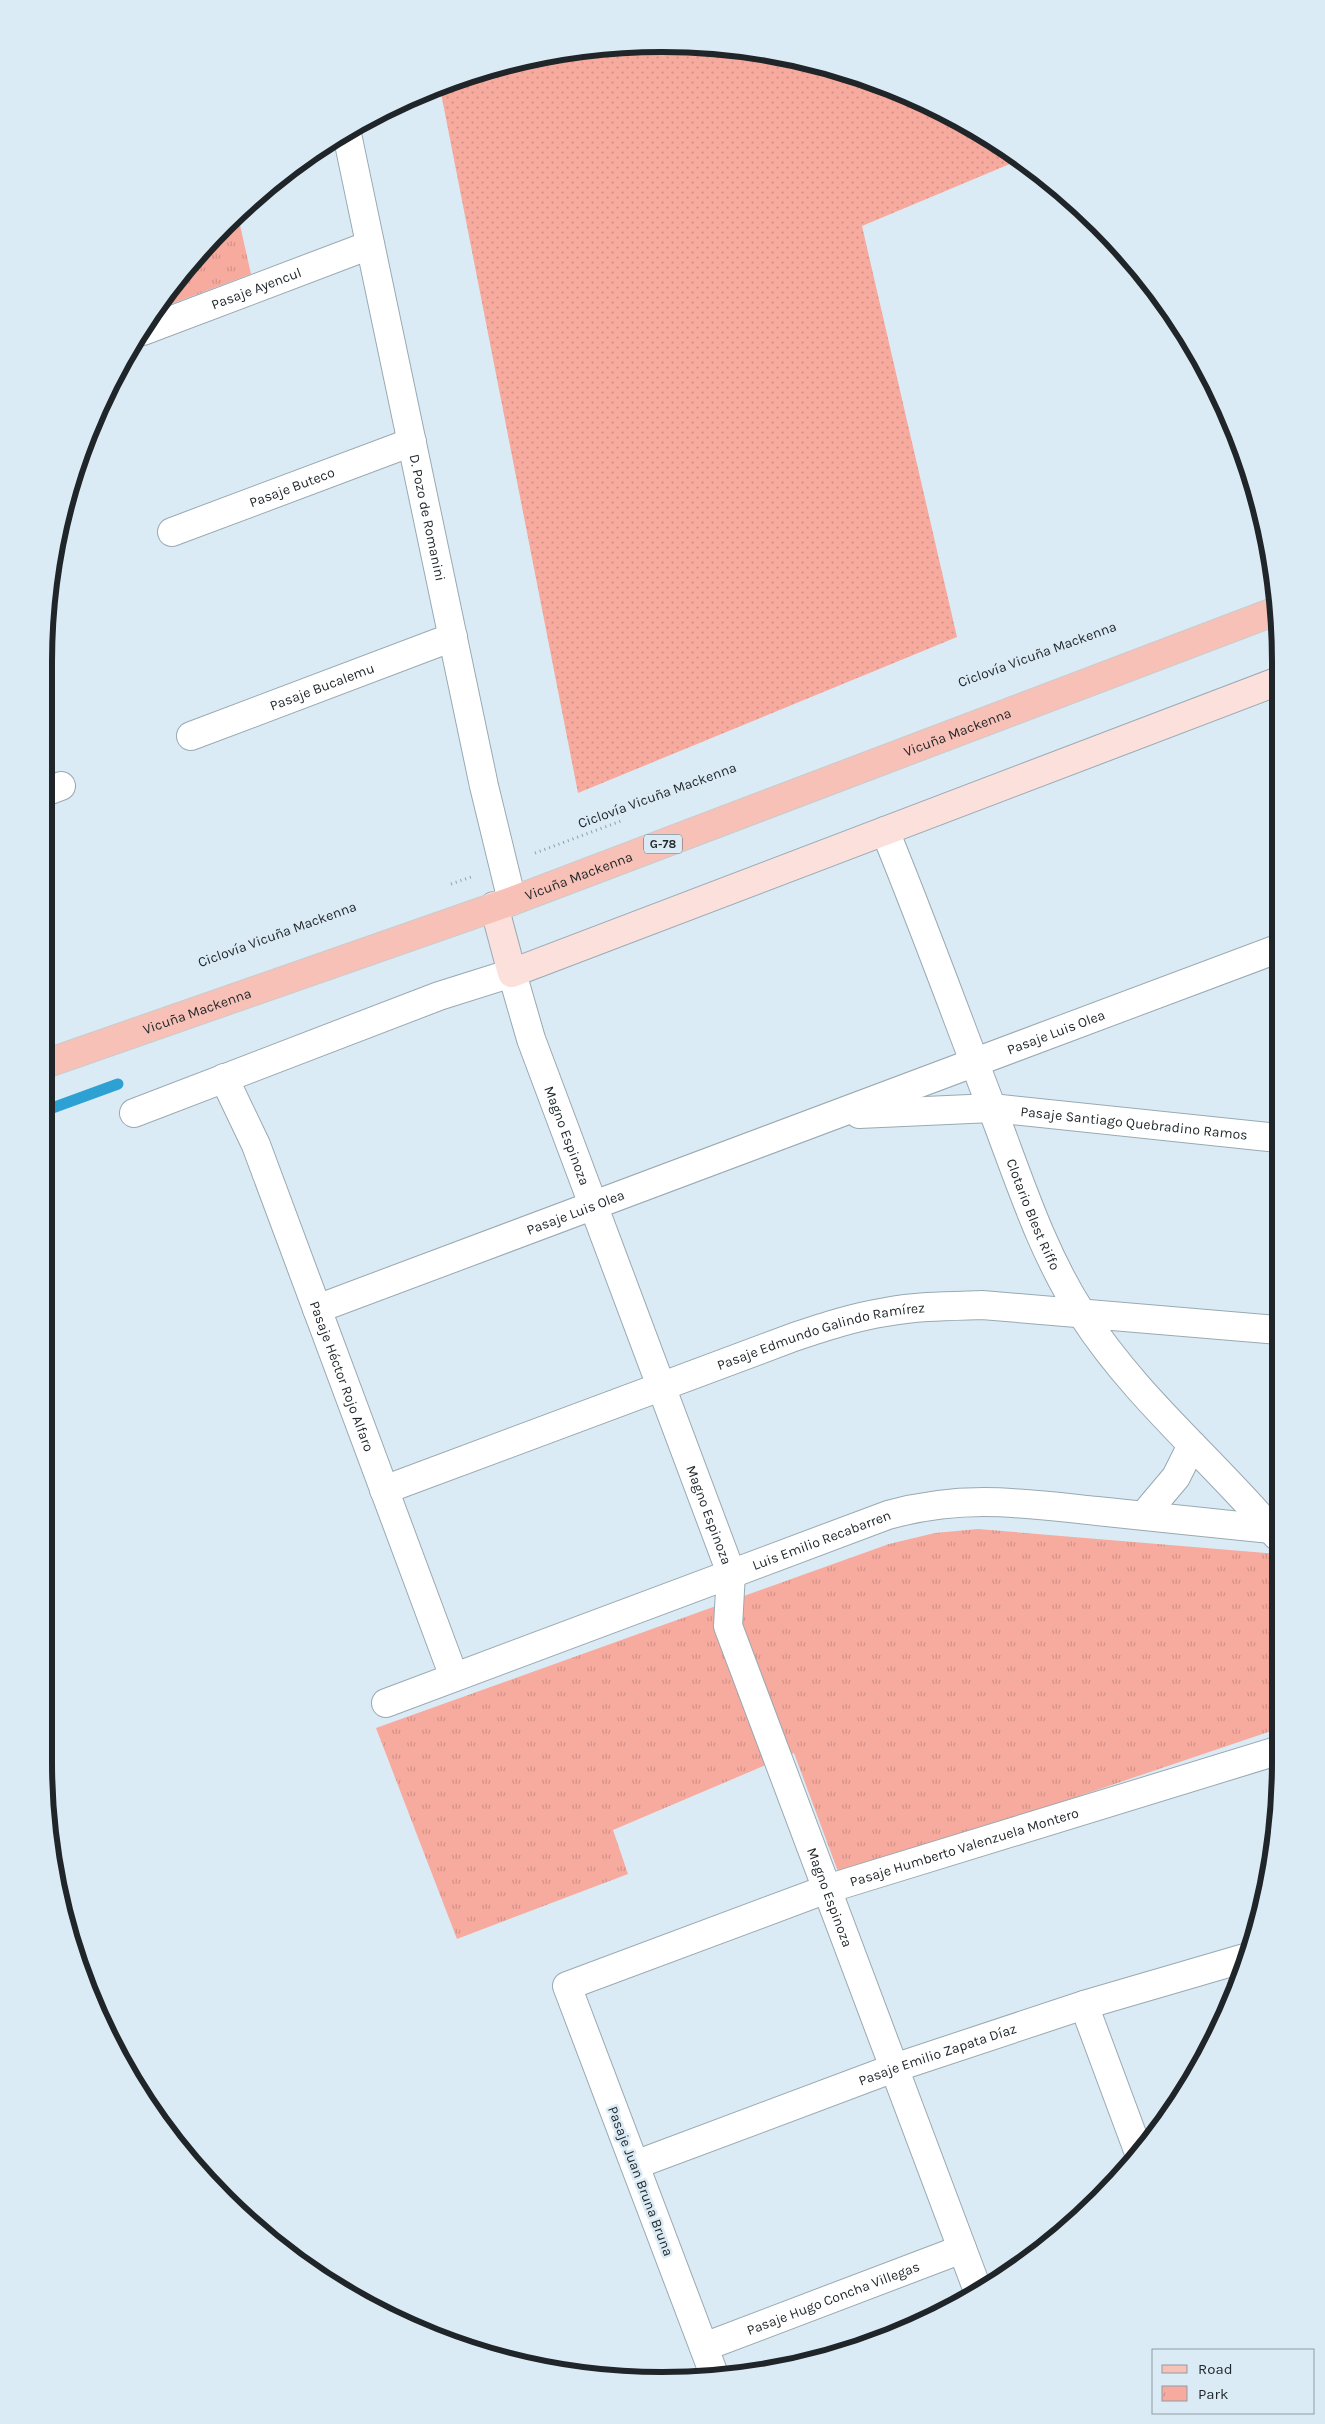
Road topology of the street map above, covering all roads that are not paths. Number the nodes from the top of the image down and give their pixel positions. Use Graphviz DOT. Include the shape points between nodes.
graph roads {
  1 [pos="348,140"];
  2 [pos="370,245"];
  3 [pos="153,327"];
  4 [pos="412,442"];
  5 [pos="172,532"];
  6 [pos="1270,613"];
  7 [pos="453,637"];
  8 [pos="1272,684"];
  9 [pos="191,736"];
  10 [pos="885,831"];
  11 [pos="503,904"];
  12 [pos="1272,951"];
  13 [pos="512,973"];
  14 [pos="52,1061"];
  15 [pos="974,1062"];
  16 [pos="224,1078"];
  17 [pos="992,1108"];
  18 [pos="134,1113"];
  19 [pos="834,1115"];
  20 [pos="1272,1137"];
  21 [pos="593,1204"];
  22 [pos="317,1309"];
  23 [pos="1082,1313"];
  24 [pos="1272,1329"];
  25 [pos="661,1386"];
  26 [pos="1192,1445"];
  27 [pos="384,1490"];
  28 [pos="1144,1516"];
  29 [pos="1272,1529"];
  30 [pos="1272,1532"];
  31 [pos="731,1573"];
  32 [pos="454,1677"];
  33 [pos="386,1703"];
  34 [pos="1272,1752"];
  35 [pos="827,1889"];
  36 [pos="1239,1960"];
  37 [pos="567,1986"];
  38 [pos="1084,2005"];
  39 [pos="894,2068"];
  40 [pos="1136,2146"];
  41 [pos="635,2165"];
  42 [pos="962,2249"];
  43 [pos="976,2285"];
  44 [pos="704,2347"];
  45 [pos="712,2369"];
  1 -- 2 [label="street, D. Pozo de Romanini"];
  2 -- 3 [label="street, Pasaje Ayencul"];
  2 -- 4 [label="street, D. Pozo de Romanini"];
  4 -- 5 [label="street, Pasaje Buteco"];
  4 -- 7 [label="street, D. Pozo de Romanini"];
  6 -- 11 [label="main road, Vicuña Mackenna / G-78"];
  7 -- 9 [label="street, Pasaje Bucalemu"];
  7 -- 11 [label="street, D. Pozo de Romanini" via="503,864"];
  8 -- 10 [label="street"];
  10 -- 13 [label="street"];
  10 -- 15 [label="street, Clotario Blest Riffo"];
  11 -- 13 [label="street, Magno Espinoza"];
  11 -- 14 [label="main road, Vicuña Mackenna / G-78"];
  12 -- 15 [label="street, Pasaje Luis Olea"];
  13 -- 16 [label="street" via="439,996"];
  13 -- 21 [label="street, Magno Espinoza" via="531,1039"];
  15 -- 17 [label="street, Clotario Blest Riffo"];
  15 -- 19 [label="street, Pasaje Luis Olea"];
  16 -- 18 [label="street"];
  16 -- 22 [label="street, Pasaje Héctor Rojo Alfaro" via="256,1145"];
  17 -- 19 [label="street, Pasaje Luis Olea"];
  17 -- 20 [label="street, Pasaje Santiago Quebradino Ramos"];
  17 -- 23 [label="street, Clotario Blest Riffo" via="1043,1241"];
  19 -- 21 [label="street, Pasaje Luis Olea"];
  21 -- 22 [label="street, Pasaje Luis Olea"];
  21 -- 25 [label="street, Magno Espinoza"];
  22 -- 27 [label="street, Pasaje Héctor Rojo Alfaro"];
  23 -- 24 [label="street, Pasaje Edmundo Galindo Ramírez"];
  23 -- 25 [label="street, Pasaje Edmundo Galindo Ramírez" via="982,1305 887,1311 794,1337"];
  23 -- 26 [label="street, Clotario Blest Riffo" via="1124,1372"];
  25 -- 27 [label="street, Pasaje Edmundo Galindo Ramírez"];
  25 -- 31 [label="street, Magno Espinoza"];
  26 -- 28 [label="street" via="1176,1477"];
  26 -- 29 [label="street, Clotario Blest Riffo"];
  27 -- 32 [label="street, Pasaje Héctor Rojo Alfaro"];
  28 -- 30 [label="street, Luis Emilio Recabarren"];
  28 -- 31 [label="street, Luis Emilio Recabarren" via="1006,1502 942,1503 888,1515"];
  31 -- 32 [label="street, Luis Emilio Recabarren"];
  31 -- 35 [label="street, Magno Espinoza" via="728,1626"];
  32 -- 33 [label="street, Luis Emilio Recabarren"];
  34 -- 35 [label="street, Pasaje Humberto Valenzuela Montero"];
  35 -- 37 [label="street, Pasaje Humberto Valenzuela Montero"];
  35 -- 39 [label="street, Magno Espinoza"];
  36 -- 38 [label="street, Pasaje Emilio Zapata Díaz"];
  37 -- 41 [label="street, Pasaje Juan Bruna Bruna"];
  38 -- 39 [label="street, Pasaje Emilio Zapata Díaz"];
  38 -- 40 [label="street"];
  39 -- 41 [label="street, Pasaje Emilio Zapata Díaz"];
  39 -- 42 [label="street, Magno Espinoza"];
  41 -- 44 [label="street, Pasaje Juan Bruna Bruna"];
  42 -- 43 [label="street, Magno Espinoza"];
  42 -- 44 [label="street, Pasaje Hugo Concha Villegas"];
  44 -- 45 [label="street, Pasaje Juan Bruna Bruna"];
}
